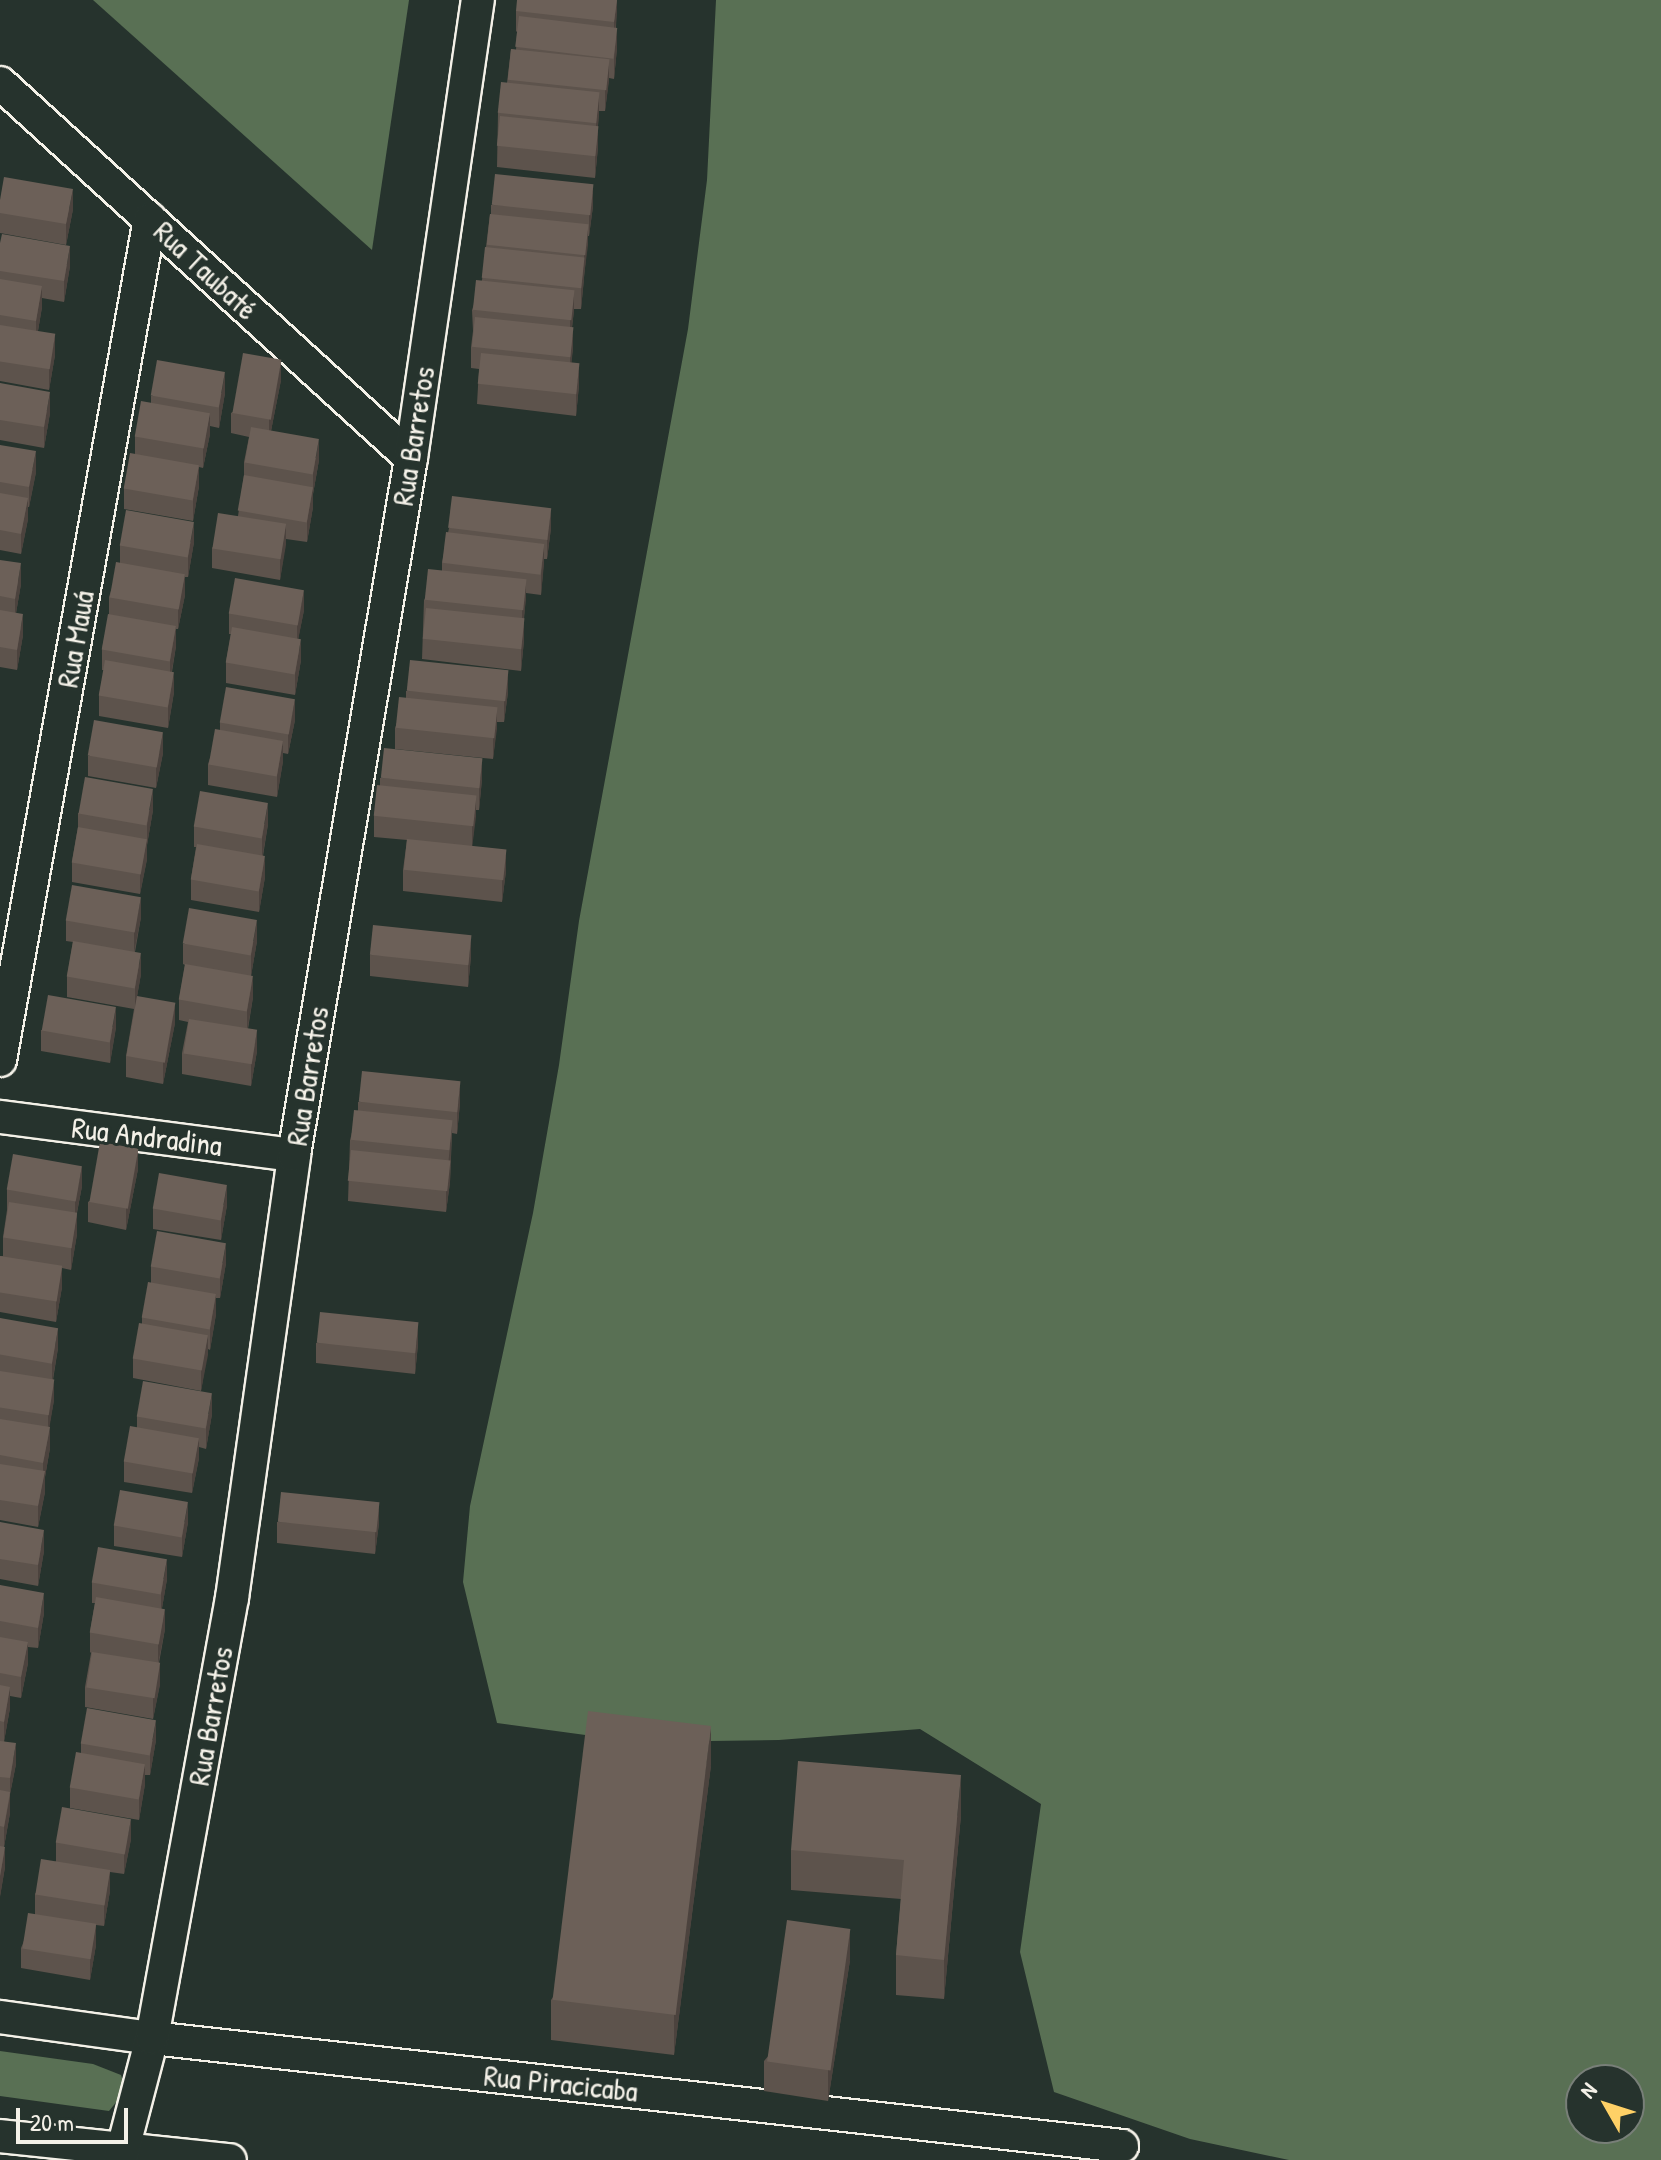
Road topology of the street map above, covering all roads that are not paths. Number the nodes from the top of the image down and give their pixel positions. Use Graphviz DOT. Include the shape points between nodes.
graph roads {
  1 [pos="478,0"];
  2 [pos="0,83"];
  3 [pos="150,219"];
  4 [pos="411,458"];
  5 [pos="0,1060"];
  6 [pos="0,1117"];
  7 [pos="294,1155"];
  8 [pos="0,2017"];
  9 [pos="152,2038"];
  10 [pos="0,2136"];
  11 [pos="1122,2146"];
  12 [pos="122,2154"];
  13 [pos="230,2160"];
  1 -- 4 [label="street, Rua Barretos"];
  2 -- 3 [label="street, Rua Taubaté"];
  3 -- 4 [label="street, Rua Taubaté"];
  3 -- 5 [label="street, Rua Mauá"];
  4 -- 7 [label="street, Rua Barretos"];
  6 -- 7 [label="street, Rua Andradina"];
  7 -- 9 [label="street, Rua Barretos" via="232,1598"];
  8 -- 9 [label="street, Rua Piracicaba"];
  9 -- 11 [label="street, Rua Piracicaba"];
  9 -- 12 [label="street, Rua Barretos"];
  10 -- 12 [label="street"];
  12 -- 13 [label="street"];
}
